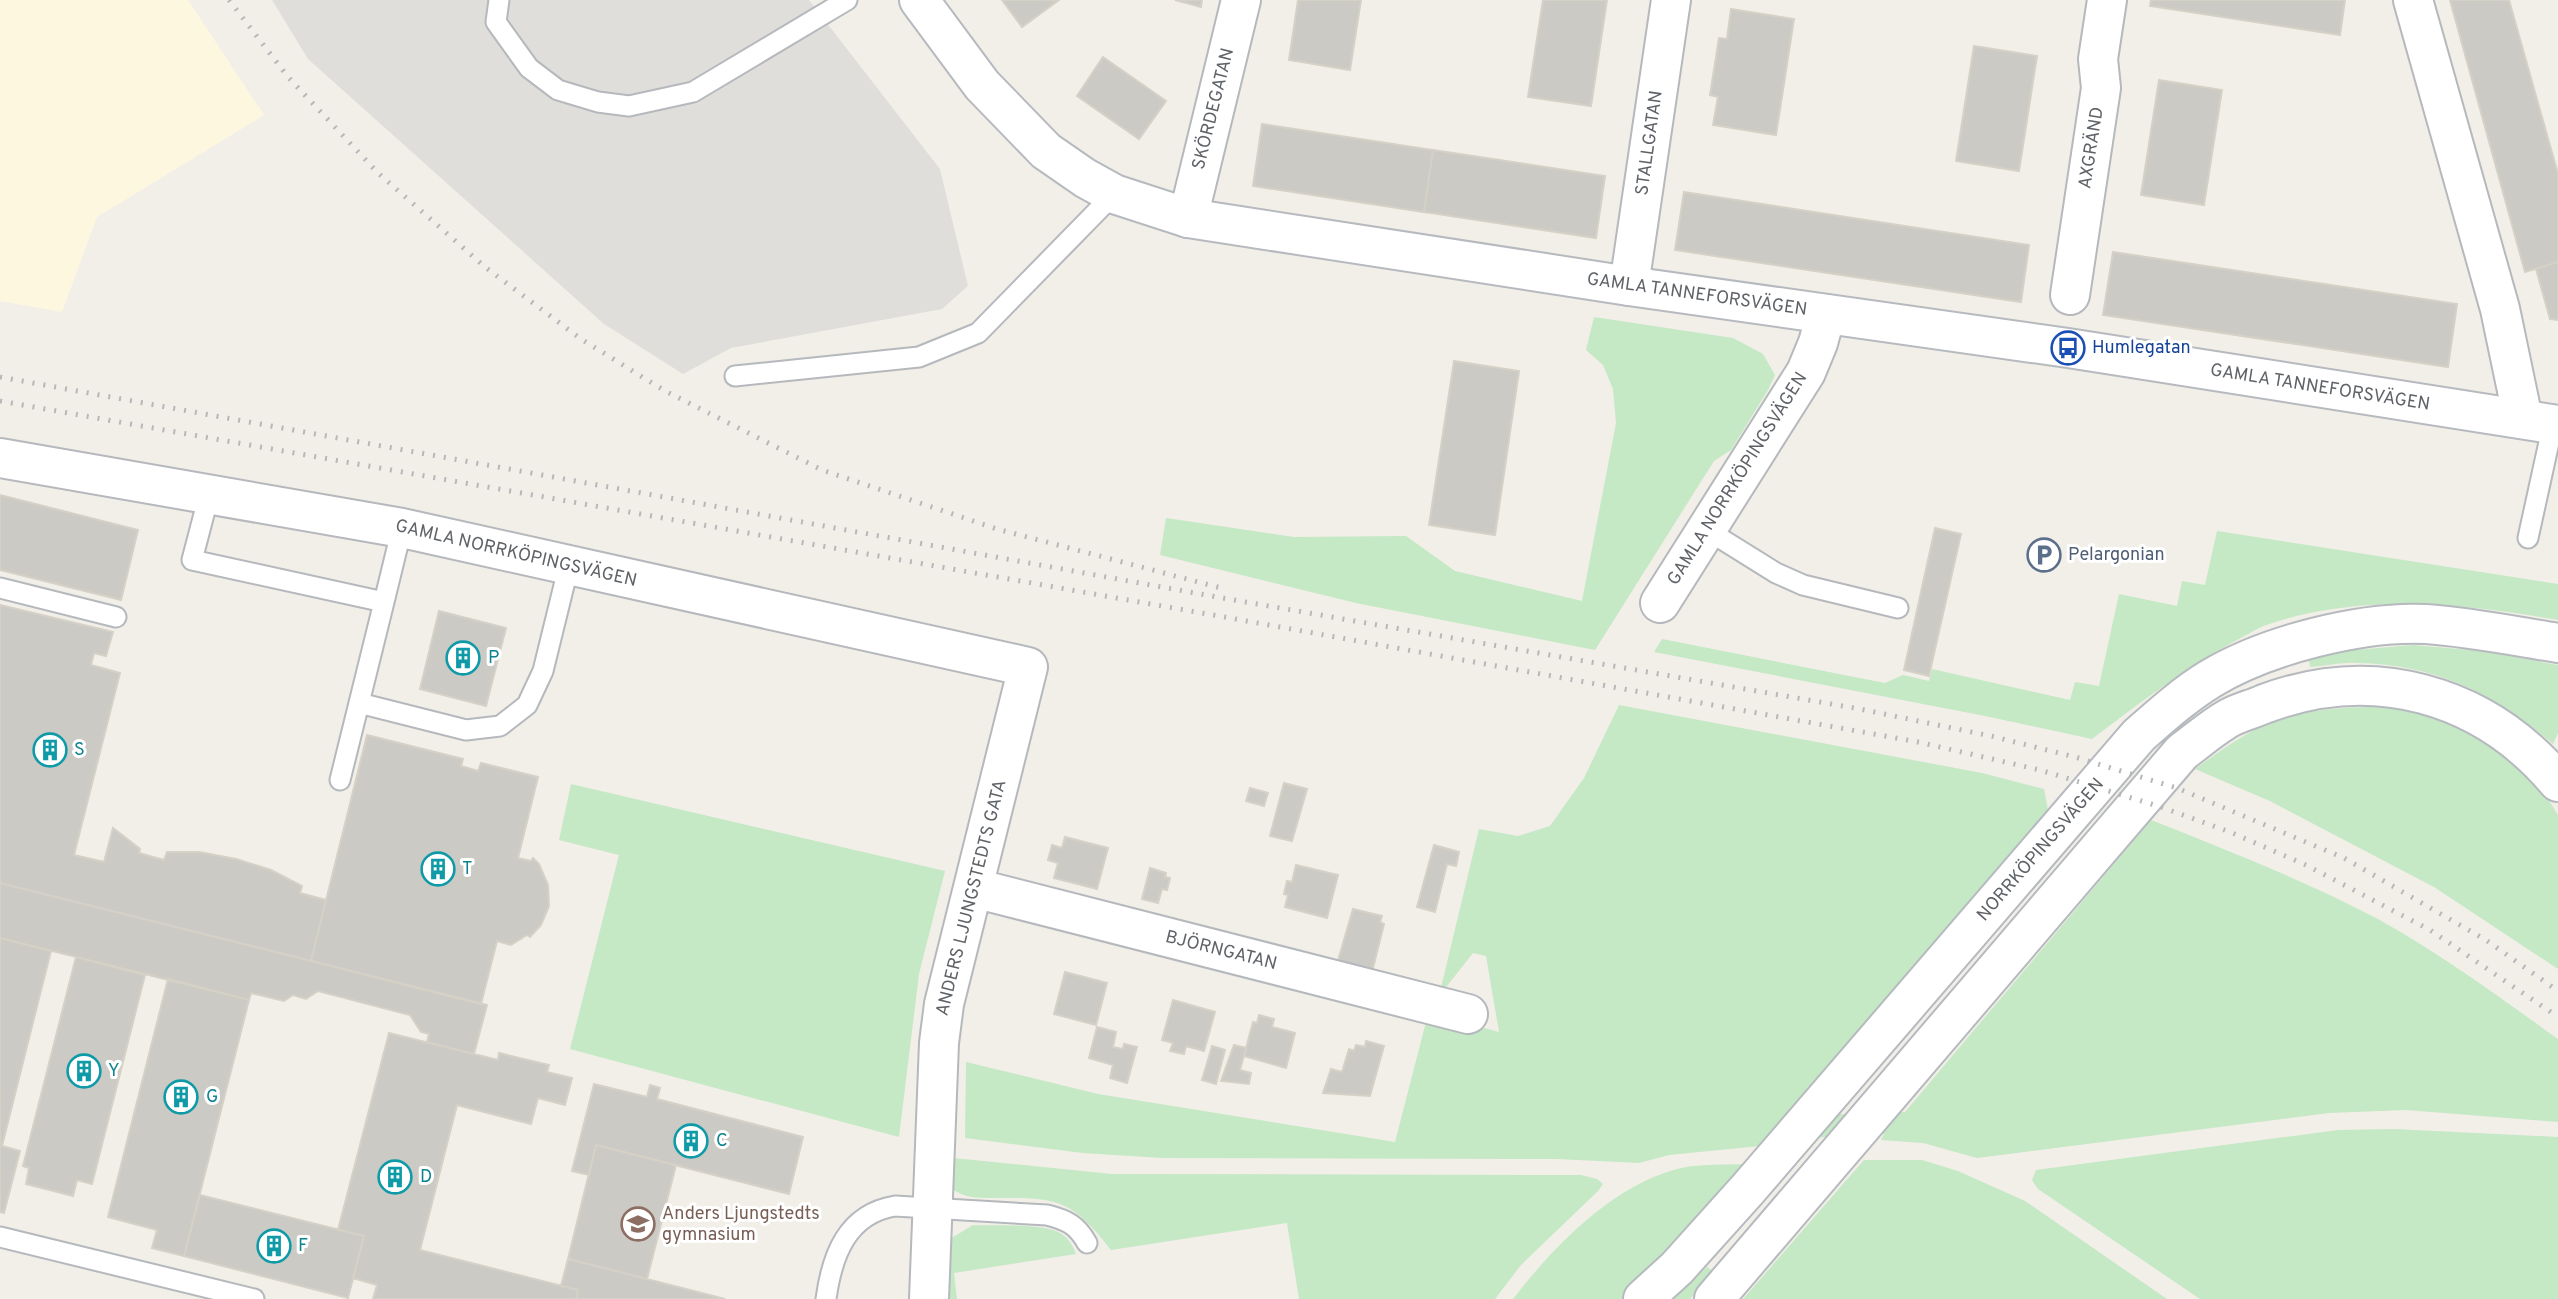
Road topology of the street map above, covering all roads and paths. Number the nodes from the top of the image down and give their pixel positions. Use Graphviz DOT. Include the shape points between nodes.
graph roads {
  1 [pos="499,0"];
  2 [pos="847,0"];
  3 [pos="919,0"];
  4 [pos="1241,0"];
  5 [pos="1671,0"];
  6 [pos="2107,0"];
  7 [pos="2413,0"];
  8 [pos="1114,194"];
  9 [pos="1188,218"];
  10 [pos="1629,286"];
  11 [pos="2070,295"];
  12 [pos="1826,314"];
  13 [pos="735,376"];
  14 [pos="2545,423"];
  15 [pos="0,458"];
  16 [pos="209,495"];
  17 [pos="402,528"];
  18 [pos="1707,530"];
  19 [pos="2528,538"];
  20 [pos="569,565"];
  21 [pos="0,588"];
  22 [pos="384,602"];
  23 [pos="1660,603"];
  24 [pos="1898,608"];
  25 [pos="116,617"];
  26 [pos="2558,643"];
  27 [pos="1028,667"];
  28 [pos="359,703"];
  29 [pos="340,780"];
  30 [pos="2558,782"];
  31 [pos="974,888"];
  32 [pos="1468,1014"];
  33 [pos="933,1209"];
  34 [pos="0,1237"];
  35 [pos="1087,1243"];
  36 [pos="254,1299"];
  37 [pos="826,1299"];
  38 [pos="929,1299"];
  39 [pos="1643,1299"];
  40 [pos="1714,1299"];
  1 -- 2 [label="lane" via="496,22 529,68 558,90 629,106 693,92"];
  3 -- 8 [label="street, GAMLA TANNEFORSVÄGEN" via="1017,125 1046,151"];
  4 -- 9 [label="street, SKÖRDEGATAN"];
  5 -- 10 [label="street, STALLGATAN"];
  6 -- 11 [label="street, AXGRÄND" via="2098,59 2101,88"];
  7 -- 14 [label="street" via="2500,309"];
  8 -- 9 [label="street, GAMLA TANNEFORSVÄGEN"];
  8 -- 13 [label="lane" via="978,333 919,357"];
  9 -- 10 [label="street, GAMLA TANNEFORSVÄGEN"];
  10 -- 12 [label="street, GAMLA TANNEFORSVÄGEN"];
  12 -- 14 [label="street, GAMLA TANNEFORSVÄGEN"];
  12 -- 18 [label="street, GAMLA NORRKÖPINGSVÄGEN" via="1807,372"];
  14 -- 19 [label="lane"];
  15 -- 16 [label="street, GAMLA NORRKÖPINGSVÄGEN"];
  16 -- 17 [label="street, GAMLA NORRKÖPINGSVÄGEN"];
  16 -- 22 [label="lane" via="192,560"];
  17 -- 20 [label="street, GAMLA NORRKÖPINGSVÄGEN"];
  17 -- 22 [label="lane"];
  18 -- 23 [label="street, GAMLA NORRKÖPINGSVÄGEN"];
  18 -- 24 [label="lane" via="1803,586"];
  20 -- 27 [label="street, GAMLA NORRKÖPINGSVÄGEN"];
  20 -- 28 [label="lane" via="543,671 527,705 500,726 466,730"];
  21 -- 25 [label="lane"];
  22 -- 28 [label="lane"];
  26 -- 39 [label="street, NORRKÖPINGSVÄGEN" via="2448,626 2366,628 2266,653 2211,678 2171,706 2139,735 1748,1189"];
  27 -- 31 [label="street, ANDERS LJUNGSTEDTS GATA"];
  28 -- 29 [label="lane"];
  30 -- 40 [label="street" via="2512,737 2478,714 2408,690 2326,687 2230,718 2182,752"];
  31 -- 32 [label="street, BJÖRNGATAN"];
  31 -- 33 [label="street, ANDERS LJUNGSTEDTS GATA" via="944,1004 939,1043"];
  33 -- 35 [label="lane" via="1047,1215 1068,1220"];
  33 -- 37 [label="lane" via="895,1206 864,1216 838,1251"];
  33 -- 38 [label="street, ANDERS LJUNGSTEDTS GATA"];
  34 -- 36 [label="lane"];
}
